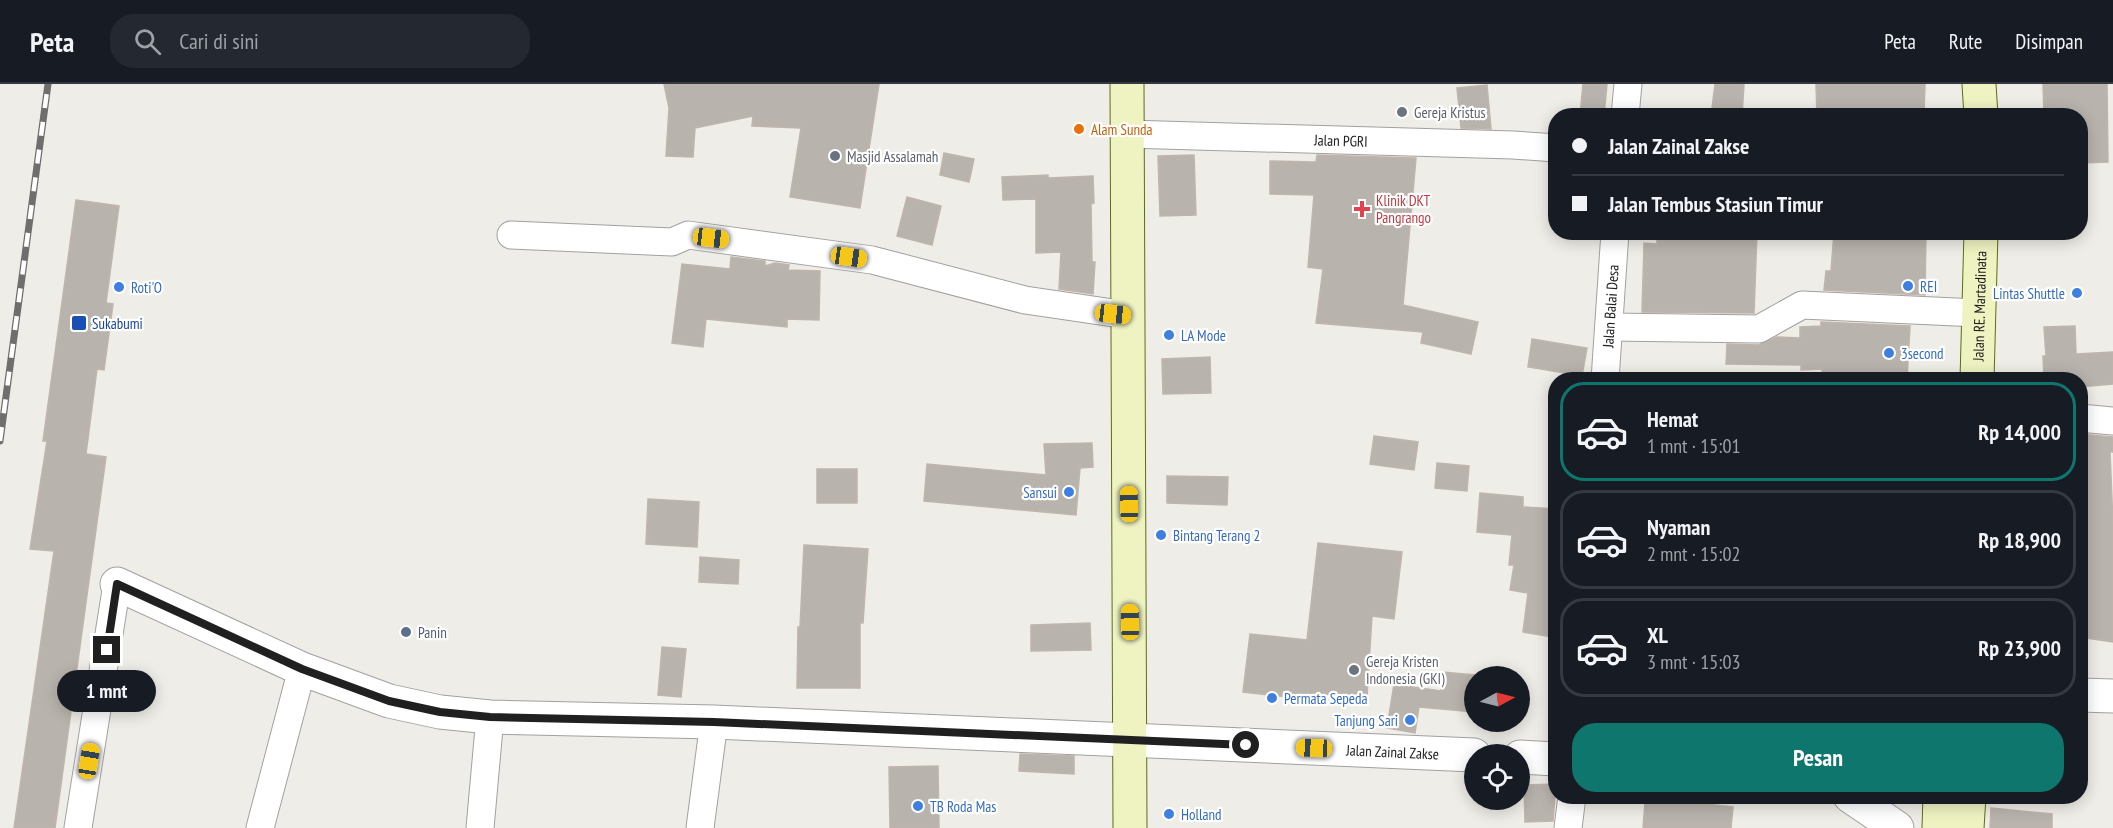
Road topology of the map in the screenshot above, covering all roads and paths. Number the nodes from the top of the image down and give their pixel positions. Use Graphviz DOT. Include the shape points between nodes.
graph roads {
  1 [pos="1127,84"];
  2 [pos="1628,84"];
  3 [pos="1978,84"];
  4 [pos="1626,108"];
  5 [pos="1980,108"];
  6 [pos="1127,134"];
  7 [pos="1548,147"];
  8 [pos="511,235"];
  9 [pos="1614,240"];
  10 [pos="1981,240"];
  11 [pos="1978,313"];
  12 [pos="1127,315"];
  13 [pos="1609,327"];
  14 [pos="1606,372"];
  15 [pos="1977,372"];
  16 [pos="2088,419"];
  17 [pos="2113,421"];
  18 [pos="117,584"];
  19 [pos="302,669"];
  20 [pos="2088,695"];
  21 [pos="2113,696"];
  22 [pos="490,717"];
  23 [pos="714,722"];
  24 [pos="1131,740"];
  25 [pos="1464,755"];
  26 [pos="1530,758"];
  27 [pos="1548,759"];
  28 [pos="1571,804"];
  29 [pos="1862,804"];
  30 [pos="1960,804"];
  31 [pos="78,828"];
  32 [pos="260,828"];
  33 [pos="480,828"];
  34 [pos="700,828"];
  35 [pos="1130,828"];
  36 [pos="1568,828"];
  37 [pos="1897,828"];
  38 [pos="1939,828"];
  1 -- 6 [label="main road"];
  2 -- 4 [label="street"];
  3 -- 5 [label="main road"];
  6 -- 7 [label="street, Jalan PGRI"];
  6 -- 12 [label="main road"];
  8 -- 12 [label="street" via="672,242 688,235 872,260 1025,300"];
  9 -- 13 [label="street, Jalan Balai Desa"];
  10 -- 11 [label="main road, Jalan RE. Martadinata"];
  11 -- 13 [label="street" via="1802,306 1760,329"];
  11 -- 15 [label="main road, Jalan RE. Martadinata"];
  12 -- 24 [label="main road"];
  13 -- 14 [label="street, Jalan Balai Desa"];
  16 -- 17 [label="street"];
  18 -- 19 [label="street, Jalan Zainal Zakse"];
  18 -- 31 [label="street"];
  19 -- 22 [label="street, Jalan Zainal Zakse" via="389,701"];
  19 -- 32 [label="street"];
  20 -- 21 [label="street"];
  22 -- 23 [label="street, Jalan Zainal Zakse"];
  22 -- 33 [label="street"];
  23 -- 24 [label="street, Jalan Zainal Zakse"];
  23 -- 34 [label="street"];
  24 -- 25 [label="street, Jalan Zainal Zakse"];
  24 -- 35 [label="main road"];
  26 -- 27 [label="street"];
  28 -- 36 [label="street"];
  29 -- 37 [label="street"];
  30 -- 38 [label="main road"];
}
